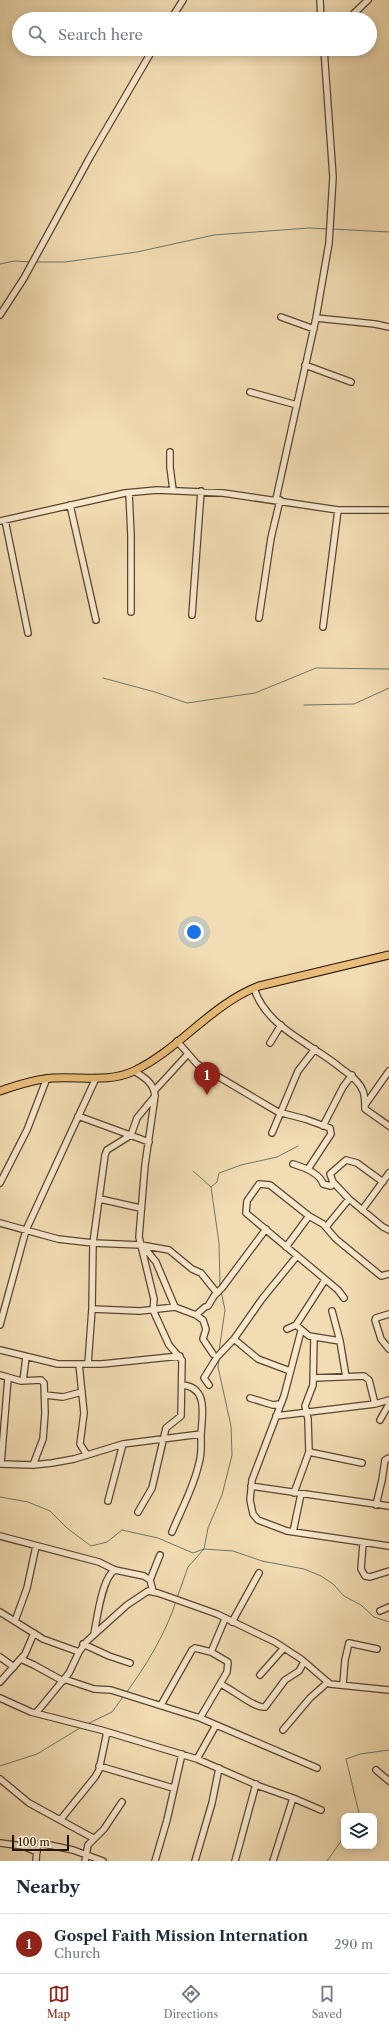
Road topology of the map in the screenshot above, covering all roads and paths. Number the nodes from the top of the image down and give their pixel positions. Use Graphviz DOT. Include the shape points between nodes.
graph roads {
  1 [pos="183,0"];
  2 [pos="320,0"];
  3 [pos="368,0"];
  4 [pos="176,12"];
  5 [pos="321,12"];
  6 [pos="355,12"];
  7 [pos="149,56"];
  8 [pos="325,56"];
  9 [pos="0,316"];
  10 [pos="281,317"];
  11 [pos="316,318"];
  12 [pos="389,327"];
  13 [pos="314,329"];
  14 [pos="305,365"];
  15 [pos="351,382"];
  16 [pos="250,392"];
  17 [pos="296,405"];
  18 [pos="170,452"];
  19 [pos="173,490"];
  20 [pos="201,491"];
  21 [pos="129,493"];
  22 [pos="278,500"];
  23 [pos="70,505"];
  24 [pos="338,510"];
  25 [pos="389,510"];
  26 [pos="3,521"];
  27 [pos="131,612"];
  28 [pos="192,615"];
  29 [pos="259,618"];
  30 [pos="96,620"];
  31 [pos="322,627"];
  32 [pos="28,633"];
  33 [pos="389,955"];
  34 [pos="254,988"];
  35 [pos="281,1025"];
  36 [pos="176,1041"];
  37 [pos="270,1043"];
  38 [pos="315,1049"];
  39 [pos="187,1055"];
  40 [pos="134,1071"];
  41 [pos="389,1071"];
  42 [pos="352,1075"];
  43 [pos="47,1078"];
  44 [pos="96,1078"];
  45 [pos="0,1092"];
  46 [pos="155,1093"];
  47 [pos="365,1105"];
  48 [pos="282,1113"];
  49 [pos="78,1116"];
  50 [pos="323,1126"];
  51 [pos="389,1126"];
  52 [pos="272,1133"];
  53 [pos="131,1135"];
  54 [pos="149,1142"];
  55 [pos="293,1164"];
  56 [pos="308,1169"];
  57 [pos="389,1173"];
  58 [pos="333,1182"];
  59 [pos="383,1182"];
  60 [pos="0,1184"];
  61 [pos="100,1199"];
  62 [pos="349,1199"];
  63 [pos="140,1208"];
  64 [pos="362,1210"];
  65 [pos="309,1216"];
  66 [pos="0,1223"];
  67 [pos="326,1227"];
  68 [pos="266,1229"];
  69 [pos="26,1230"];
  70 [pos="389,1230"];
  71 [pos="93,1243"];
  72 [pos="141,1245"];
  73 [pos="286,1247"];
  74 [pos="297,1256"];
  75 [pos="389,1274"];
  76 [pos="325,1280"];
  77 [pos="217,1293"];
  78 [pos="344,1298"];
  79 [pos="175,1307"];
  80 [pos="92,1309"];
  81 [pos="153,1310"];
  82 [pos="332,1311"];
  83 [pos="389,1314"];
  84 [pos="196,1315"];
  85 [pos="0,1325"];
  86 [pos="296,1325"];
  87 [pos="287,1329"];
  88 [pos="301,1331"];
  89 [pos="314,1338"];
  90 [pos="234,1339"];
  91 [pos="340,1341"];
  92 [pos="170,1345"];
  93 [pos="0,1350"];
  94 [pos="389,1350"];
  95 [pos="213,1354"];
  96 [pos="180,1356"];
  97 [pos="26,1357"];
  98 [pos="164,1357"];
  99 [pos="79,1364"];
  100 [pos="88,1364"];
  101 [pos="290,1371"];
  102 [pos="0,1375"];
  103 [pos="346,1377"];
  104 [pos="8,1378"];
  105 [pos="314,1378"];
  106 [pos="23,1381"];
  107 [pos="182,1385"];
  108 [pos="209,1386"];
  109 [pos="82,1392"];
  110 [pos="44,1395"];
  111 [pos="250,1398"];
  112 [pos="389,1400"];
  113 [pos="280,1404"];
  114 [pos="375,1404"];
  115 [pos="389,1404"];
  116 [pos="306,1412"];
  117 [pos="276,1416"];
  118 [pos="380,1420"];
  119 [pos="201,1434"];
  120 [pos="163,1438"];
  121 [pos="123,1444"];
  122 [pos="309,1452"];
  123 [pos="87,1455"];
  124 [pos="389,1458"];
  125 [pos="362,1463"];
  126 [pos="0,1464"];
  127 [pos="33,1465"];
  128 [pos="251,1486"];
  129 [pos="294,1493"];
  130 [pos="301,1494"];
  131 [pos="108,1502"];
  132 [pos="376,1505"];
  133 [pos="389,1506"];
  134 [pos="138,1512"];
  135 [pos="172,1532"];
  136 [pos="293,1532"];
  137 [pos="0,1536"];
  138 [pos="364,1544"];
  139 [pos="36,1546"];
  140 [pos="389,1546"];
  141 [pos="160,1555"];
  142 [pos="115,1570"];
  143 [pos="389,1571"];
  144 [pos="259,1573"];
  145 [pos="150,1580"];
  146 [pos="153,1591"];
  147 [pos="389,1607"];
  148 [pos="380,1611"];
  149 [pos="0,1612"];
  150 [pos="226,1619"];
  151 [pos="15,1621"];
  152 [pos="232,1622"];
  153 [pos="34,1633"];
  154 [pos="94,1634"];
  155 [pos="83,1644"];
  156 [pos="283,1649"];
  157 [pos="377,1649"];
  158 [pos="79,1652"];
  159 [pos="211,1652"];
  160 [pos="0,1657"];
  161 [pos="21,1659"];
  162 [pos="304,1662"];
  163 [pos="130,1663"];
  164 [pos="14,1667"];
  165 [pos="260,1674"];
  166 [pos="63,1680"];
  167 [pos="0,1682"];
  168 [pos="328,1682"];
  169 [pos="220,1684"];
  170 [pos="343,1684"];
  171 [pos="389,1690"];
  172 [pos="0,1698"];
  173 [pos="161,1705"];
  174 [pos="36,1713"];
  175 [pos="200,1718"];
  176 [pos="216,1725"];
  177 [pos="282,1730"];
  178 [pos="107,1732"];
  179 [pos="182,1754"];
  180 [pos="197,1759"];
  181 [pos="100,1766"];
  182 [pos="219,1768"];
  183 [pos="317,1768"];
  184 [pos="376,1770"];
  185 [pos="0,1779"];
  186 [pos="389,1781"];
  187 [pos="256,1784"];
  188 [pos="173,1788"];
  189 [pos="293,1798"];
  190 [pos="122,1802"];
  191 [pos="320,1810"];
  192 [pos="61,1819"];
  193 [pos="93,1838"];
  194 [pos="0,1843"];
  195 [pos="36,1852"];
  196 [pos="86,1854"];
  197 [pos="36,1861"];
  198 [pos="85,1861"];
  199 [pos="104,1861"];
  200 [pos="155,1861"];
  201 [pos="195,1861"];
  202 [pos="235,1861"];
  203 [pos="273,1861"];
  1 -- 4 [label="street"];
  2 -- 5 [label="street"];
  3 -- 6 [label="street"];
  7 -- 9 [label="street"];
  8 -- 11 [label="street" via="331,134 332,203 329,243"];
  10 -- 13 [label="street"];
  11 -- 12 [label="street"];
  11 -- 13 [label="street"];
  13 -- 14 [label="street"];
  14 -- 15 [label="street"];
  14 -- 17 [label="street"];
  16 -- 17 [label="street"];
  17 -- 22 [label="street"];
  18 -- 19 [label="street"];
  19 -- 20 [label="street"];
  19 -- 21 [label="street"];
  20 -- 22 [label="street"];
  20 -- 28 [label="street"];
  21 -- 23 [label="street"];
  21 -- 27 [label="street"];
  22 -- 24 [label="street"];
  22 -- 29 [label="street"];
  23 -- 26 [label="street"];
  23 -- 30 [label="street"];
  24 -- 25 [label="street"];
  24 -- 31 [label="street"];
  26 -- 32 [label="street"];
  33 -- 34 [label="main road"];
  34 -- 35 [label="street" via="259,1002"];
  34 -- 36 [label="main road" via="228,1001"];
  35 -- 37 [label="street"];
  35 -- 38 [label="street" via="297,1039"];
  36 -- 39 [label="street"];
  36 -- 40 [label="main road"];
  38 -- 42 [label="street"];
  38 -- 48 [label="street" via="298,1071"];
  39 -- 46 [label="street"];
  39 -- 48 [label="street" via="206,1070"];
  40 -- 44 [label="main road" via="119,1076"];
  40 -- 46 [label="street" via="146,1078"];
  41 -- 47 [label="street"];
  42 -- 47 [label="street" via="364,1091"];
  42 -- 50 [label="street"];
  43 -- 44 [label="main road"];
  43 -- 45 [label="main road"];
  43 -- 60 [label="street" via="27,1130"];
  44 -- 49 [label="street"];
  46 -- 53 [label="street" via="137,1118"];
  46 -- 54 [label="street"];
  47 -- 51 [label="street" via="365,1109"];
  48 -- 50 [label="street"];
  48 -- 52 [label="street"];
  49 -- 53 [label="street"];
  49 -- 69 [label="street"];
  50 -- 56 [label="street" via="330,1128 331,1134"];
  53 -- 54 [label="street"];
  53 -- 61 [label="street" via="107,1150"];
  54 -- 63 [label="street"];
  55 -- 56 [label="street"];
  56 -- 58 [label="street" via="322,1180 323,1184 331,1186"];
  57 -- 59 [label="street"];
  58 -- 59 [label="street" via="330,1172 346,1160 357,1163"];
  58 -- 62 [label="street"];
  59 -- 64 [label="street"];
  61 -- 63 [label="street"];
  61 -- 71 [label="street"];
  62 -- 64 [label="street"];
  62 -- 67 [label="street"];
  63 -- 72 [label="street"];
  64 -- 70 [label="street"];
  65 -- 67 [label="street"];
  65 -- 68 [label="street" via="275,1189 259,1184 250,1194 245,1208 246,1213"];
  65 -- 73 [label="street"];
  66 -- 69 [label="street"];
  67 -- 75 [label="street" via="336,1239 381,1276"];
  68 -- 73 [label="street"];
  68 -- 77 [label="street"];
  69 -- 71 [label="street"];
  69 -- 85 [label="street"];
  71 -- 72 [label="street"];
  71 -- 80 [label="street"];
  72 -- 77 [label="street" via="169,1250 192,1269 201,1273"];
  72 -- 79 [label="street" via="156,1262"];
  72 -- 81 [label="street" via="154,1299"];
  73 -- 74 [label="street"];
  74 -- 76 [label="street"];
  74 -- 90 [label="street"];
  76 -- 78 [label="street"];
  76 -- 86 [label="street"];
  77 -- 84 [label="street" via="208,1306"];
  79 -- 81 [label="street"];
  79 -- 84 [label="street"];
  80 -- 81 [label="street"];
  80 -- 100 [label="street"];
  81 -- 92 [label="street"];
  82 -- 91 [label="street"];
  83 -- 94 [label="street" via="375,1320 381,1340"];
  84 -- 95 [label="street" via="203,1320 206,1329 203,1339"];
  86 -- 87 [label="street"];
  86 -- 88 [label="street"];
  88 -- 89 [label="street"];
  88 -- 101 [label="street"];
  89 -- 91 [label="street"];
  89 -- 105 [label="street"];
  90 -- 101 [label="street" via="258,1359"];
  90 -- 108 [label="street" via="217,1357 205,1376 204,1379"];
  91 -- 103 [label="street"];
  92 -- 96 [label="street"];
  92 -- 98 [label="street"];
  93 -- 97 [label="street"];
  96 -- 98 [label="street"];
  96 -- 107 [label="street"];
  97 -- 99 [label="street" via="52,1364"];
  97 -- 106 [label="street"];
  98 -- 100 [label="street"];
  99 -- 100 [label="street"];
  99 -- 109 [label="street"];
  101 -- 113 [label="street"];
  102 -- 104 [label="street"];
  103 -- 105 [label="street"];
  103 -- 114 [label="street" via="368,1377"];
  104 -- 106 [label="street"];
  104 -- 126 [label="street"];
  105 -- 116 [label="street" via="305,1406"];
  106 -- 110 [label="street" via="43,1381"];
  107 -- 119 [label="street" via="192,1387 202,1402"];
  107 -- 120 [label="street" via="180,1416 169,1424"];
  109 -- 110 [label="street" via="63,1397"];
  109 -- 123 [label="street" via="84,1412 80,1444"];
  110 -- 127 [label="street" via="42,1439"];
  111 -- 113 [label="street" via="273,1405"];
  112 -- 114 [label="street"];
  113 -- 117 [label="street"];
  114 -- 116 [label="street"];
  115 -- 118 [label="street"];
  116 -- 117 [label="street"];
  116 -- 122 [label="street"];
  117 -- 128 [label="street"];
  119 -- 120 [label="street"];
  119 -- 135 [label="street" via="199,1464"];
  120 -- 121 [label="street"];
  120 -- 134 [label="street" via="152,1488"];
  121 -- 123 [label="street"];
  121 -- 131 [label="street"];
  122 -- 125 [label="street"];
  122 -- 129 [label="street"];
  123 -- 127 [label="street"];
  124 -- 132 [label="street" via="384,1460"];
  126 -- 127 [label="street"];
  128 -- 129 [label="street"];
  128 -- 136 [label="street" via="250,1500 255,1517 282,1530"];
  129 -- 130 [label="street"];
  130 -- 132 [label="street"];
  130 -- 136 [label="street"];
  132 -- 133 [label="street"];
  136 -- 138 [label="street"];
  137 -- 139 [label="street"];
  138 -- 140 [label="street"];
  138 -- 143 [label="street" via="361,1569 365,1576"];
  139 -- 142 [label="street" via="98,1562"];
  139 -- 151 [label="street" via="27,1588"];
  141 -- 145 [label="street"];
  142 -- 145 [label="street" via="144,1576"];
  142 -- 154 [label="street" via="110,1574 102,1595"];
  144 -- 152 [label="street"];
  145 -- 146 [label="street"];
  146 -- 150 [label="street"];
  146 -- 154 [label="street" via="143,1593"];
  147 -- 148 [label="street"];
  149 -- 151 [label="street"];
  150 -- 152 [label="street"];
  150 -- 159 [label="street"];
  151 -- 153 [label="street"];
  152 -- 156 [label="street"];
  153 -- 158 [label="street" via="50,1642"];
  153 -- 161 [label="street" via="29,1648"];
  154 -- 155 [label="street"];
  155 -- 158 [label="street"];
  155 -- 163 [label="street"];
  156 -- 162 [label="street"];
  156 -- 165 [label="street"];
  157 -- 170 [label="street" via="349,1643"];
  158 -- 166 [label="street"];
  159 -- 169 [label="street" via="228,1662 227,1672"];
  159 -- 173 [label="street" via="195,1648 192,1650"];
  160 -- 164 [label="street"];
  161 -- 164 [label="street"];
  161 -- 166 [label="street"];
  162 -- 168 [label="street"];
  162 -- 169 [label="street" via="299,1671 285,1680 272,1700 263,1707"];
  164 -- 167 [label="street"];
  166 -- 173 [label="street" via="94,1689 111,1690"];
  166 -- 174 [label="street"];
  168 -- 170 [label="street"];
  168 -- 177 [label="street"];
  169 -- 175 [label="street"];
  170 -- 171 [label="street"];
  172 -- 174 [label="street"];
  173 -- 175 [label="street"];
  174 -- 178 [label="street"];
  175 -- 176 [label="street"];
  176 -- 180 [label="street"];
  176 -- 183 [label="street"];
  178 -- 179 [label="street"];
  178 -- 181 [label="street"];
  179 -- 180 [label="street"];
  179 -- 188 [label="street"];
  180 -- 182 [label="street"];
  181 -- 188 [label="street"];
  181 -- 192 [label="street" via="92,1781"];
  182 -- 187 [label="street"];
  182 -- 201 [label="street"];
  184 -- 186 [label="street"];
  185 -- 192 [label="street" via="29,1803"];
  187 -- 189 [label="street"];
  187 -- 202 [label="street"];
  188 -- 200 [label="street"];
  189 -- 191 [label="street"];
  189 -- 203 [label="street"];
  190 -- 193 [label="street" via="101,1832"];
  192 -- 193 [label="street"];
  193 -- 196 [label="street"];
  194 -- 195 [label="street" via="23,1846"];
  195 -- 196 [label="street" via="40,1843"];
  195 -- 197 [label="street"];
  196 -- 198 [label="street"];
  196 -- 199 [label="street"];
}
